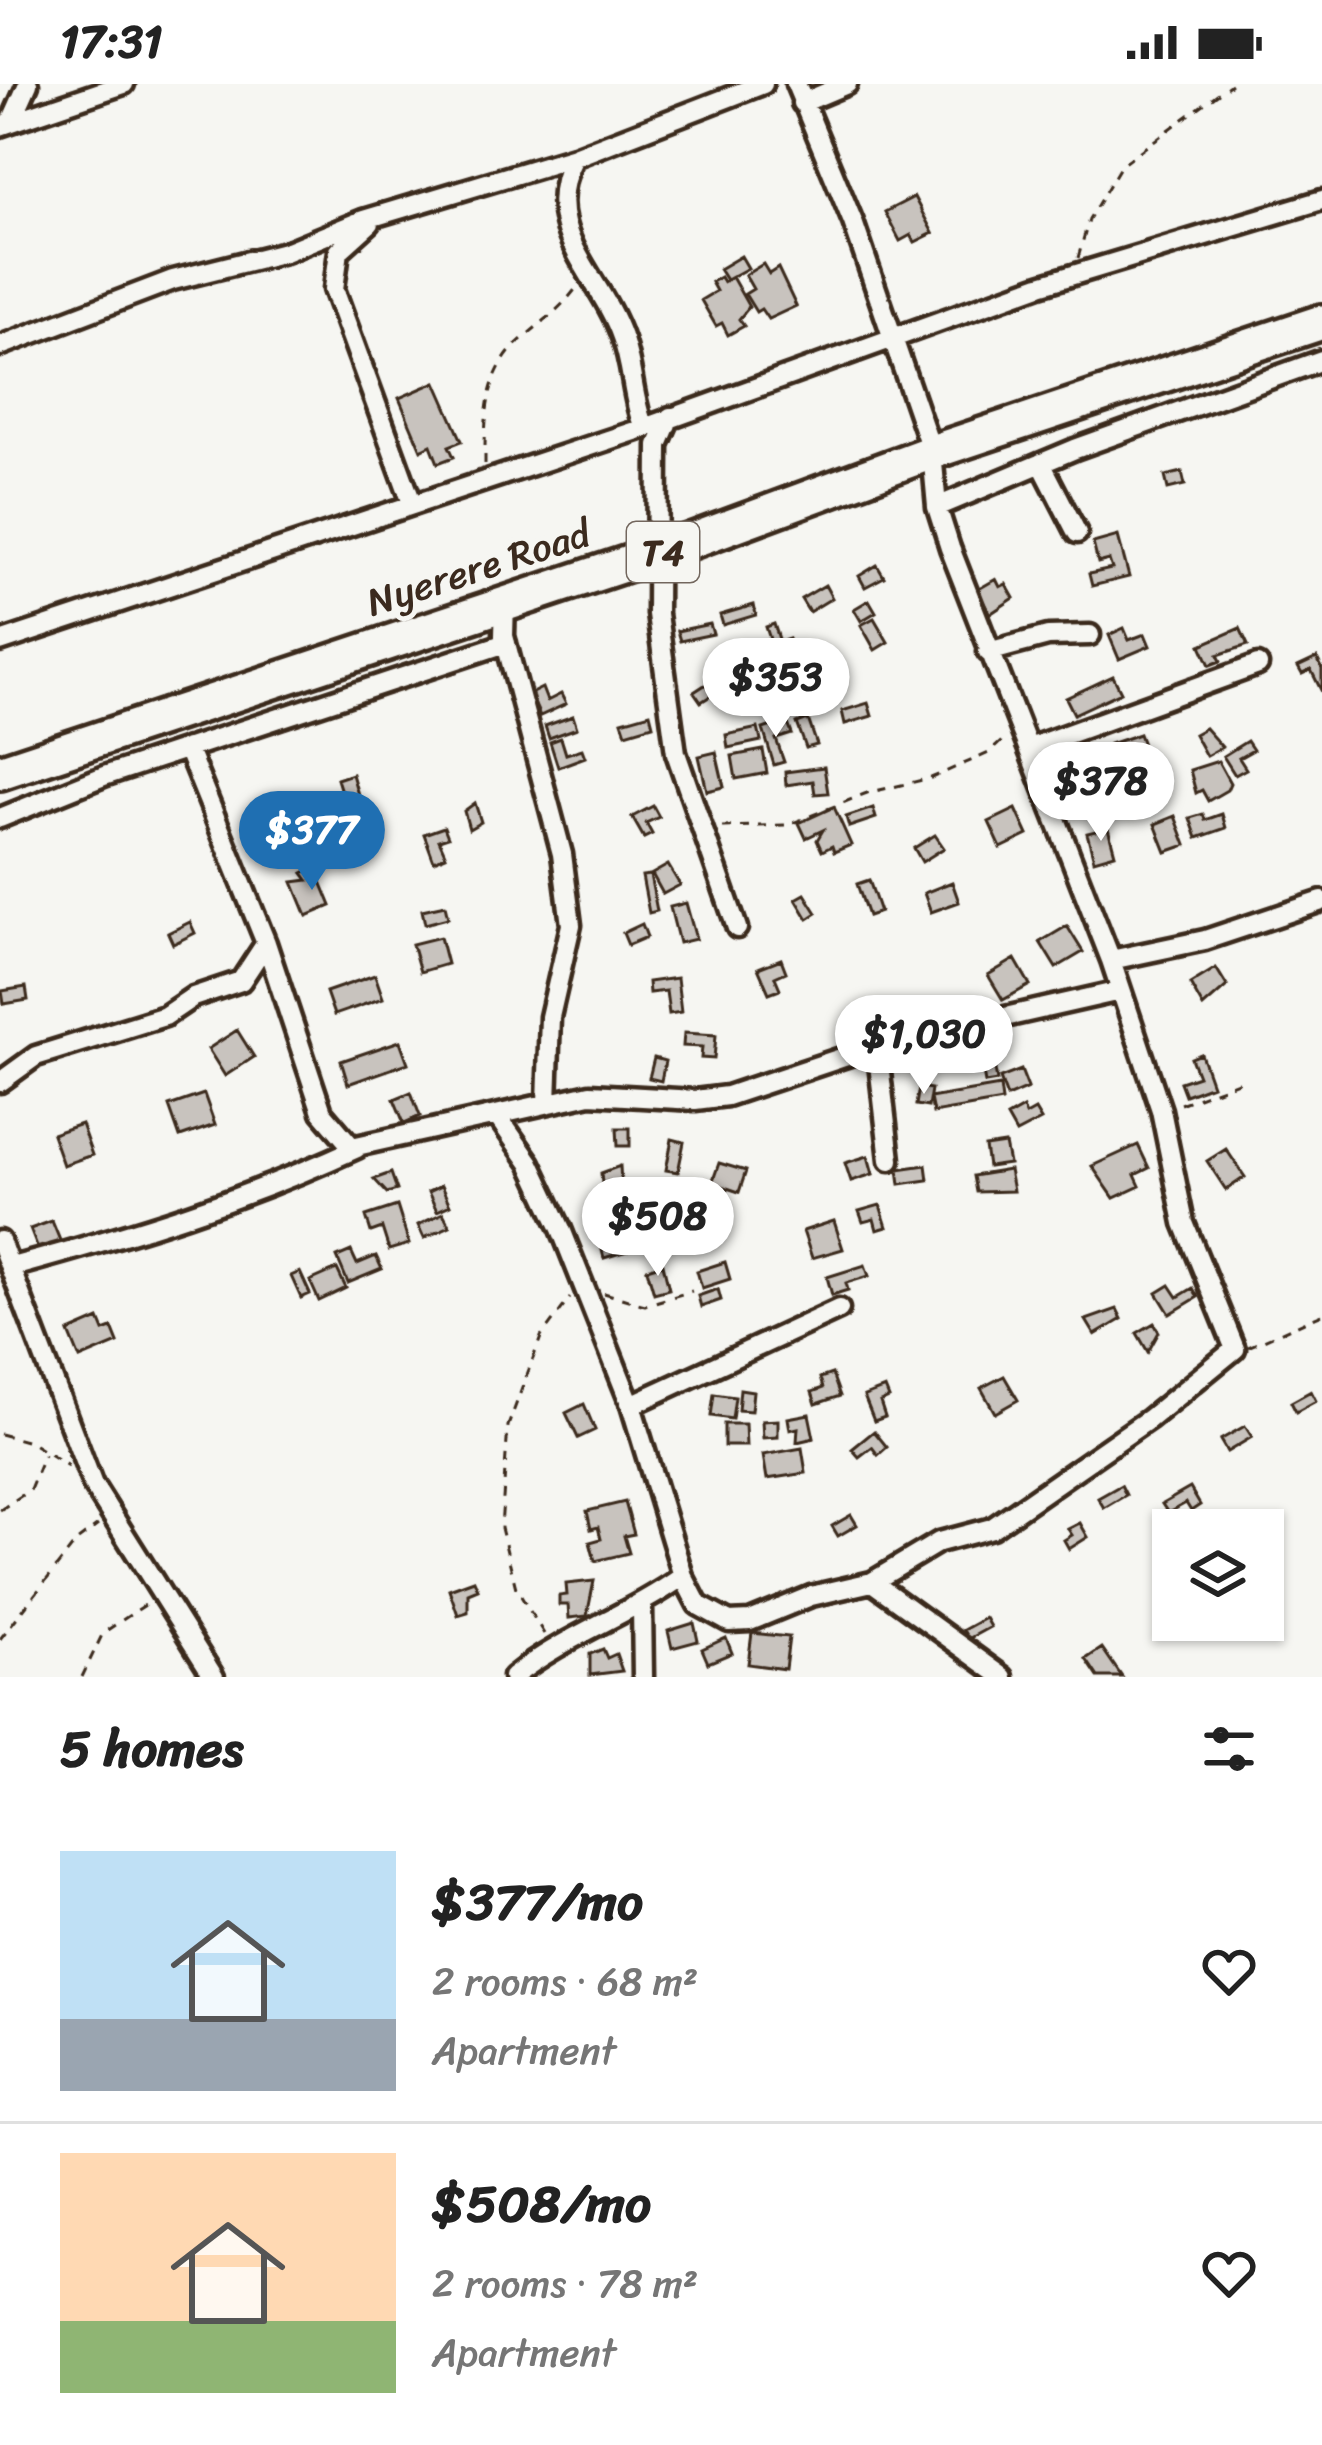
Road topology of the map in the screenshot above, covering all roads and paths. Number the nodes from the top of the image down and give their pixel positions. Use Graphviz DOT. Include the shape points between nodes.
graph roads {
  1 [pos="28,84"];
  2 [pos="124,84"];
  3 [pos="763,84"];
  4 [pos="847,84"];
  5 [pos="1231,84"];
  6 [pos="799,93"];
  7 [pos="5,124"];
  8 [pos="574,157"];
  9 [pos="1322,200"];
  10 [pos="378,215"];
  11 [pos="586,275"];
  12 [pos="1072,277"];
  13 [pos="1322,322"];
  14 [pos="892,335"];
  15 [pos="0,346"];
  16 [pos="1322,360"];
  17 [pos="670,417"];
  18 [pos="644,428"];
  19 [pos="932,452"];
  20 [pos="1041,463"];
  21 [pos="485,478"];
  22 [pos="412,503"];
  23 [pos="937,507"];
  24 [pos="1077,533"];
  25 [pos="656,554"];
  26 [pos="505,600"];
  27 [pos="1090,634"];
  28 [pos="0,642"];
  29 [pos="506,644"];
  30 [pos="988,652"];
  31 [pos="1258,665"];
  32 [pos="1019,717"];
  33 [pos="1032,747"];
  34 [pos="187,748"];
  35 [pos="0,772"];
  36 [pos="0,818"];
  37 [pos="703,829"];
  38 [pos="1322,902"];
  39 [pos="736,928"];
  40 [pos="266,943"];
  41 [pos="1111,960"];
  42 [pos="1120,991"];
  43 [pos="877,1046"];
  44 [pos="1246,1079"];
  45 [pos="0,1082"];
  46 [pos="547,1103"];
  47 [pos="1161,1110"];
  48 [pos="498,1117"];
  49 [pos="357,1148"];
  50 [pos="890,1160"];
  51 [pos="0,1241"];
  52 [pos="12,1267"];
  53 [pos="581,1278"];
  54 [pos="692,1291"];
  55 [pos="838,1309"];
  56 [pos="1322,1314"];
  57 [pos="1235,1349"];
  58 [pos="631,1406"];
  59 [pos="0,1434"];
  60 [pos="45,1453"];
  61 [pos="89,1478"];
  62 [pos="106,1507"];
  63 [pos="0,1510"];
  64 [pos="683,1576"];
  65 [pos="872,1582"];
  66 [pos="161,1588"];
  67 [pos="642,1606"];
  68 [pos="0,1639"];
  69 [pos="554,1649"];
  70 [pos="82,1677"];
  71 [pos="214,1677"];
  72 [pos="513,1677"];
  73 [pos="643,1677"];
  74 [pos="1003,1677"];
  1 -- 7 [label="street"];
  2 -- 7 [label="street"];
  3 -- 8 [label="street"];
  4 -- 6 [label="street"];
  5 -- 12 [label="path" via="1120,165 1089,219"];
  6 -- 14 [label="street"];
  8 -- 10 [label="street"];
  8 -- 11 [label="street" via="561,208"];
  9 -- 12 [label="street"];
  10 -- 15 [label="street" via="285,252 172,280"];
  10 -- 22 [label="street" via="339,251 334,289"];
  11 -- 18 [label="street" via="623,338"];
  11 -- 21 [label="path" via="560,312 520,340 491,384"];
  12 -- 14 [label="street"];
  13 -- 19 [label="highway, Nyerere Road / T4"];
  14 -- 17 [label="street"];
  14 -- 19 [label="street"];
  16 -- 20 [label="street"];
  17 -- 18 [label="street"];
  17 -- 25 [label="street" via="658,445"];
  18 -- 21 [label="street"];
  19 -- 23 [label="street"];
  19 -- 25 [label="highway, Nyerere Road / T4"];
  20 -- 23 [label="street"];
  20 -- 24 [label="street"];
  21 -- 22 [label="street"];
  22 -- 28 [label="street"];
  23 -- 30 [label="street"];
  25 -- 26 [label="highway, Nyerere Road / T4"];
  25 -- 37 [label="street" via="676,753"];
  26 -- 29 [label="street"];
  26 -- 35 [label="highway, Nyerere Road / T4"];
  27 -- 30 [label="street"];
  29 -- 34 [label="street"];
  29 -- 46 [label="street" via="562,854 572,932 550,1017"];
  30 -- 32 [label="street"];
  31 -- 33 [label="street"];
  32 -- 33 [label="street"];
  32 -- 37 [label="path" via="989,753 932,778 788,825"];
  33 -- 41 [label="street"];
  34 -- 36 [label="street"];
  34 -- 40 [label="street"];
  37 -- 39 [label="street"];
  38 -- 41 [label="street"];
  40 -- 45 [label="street" via="241,982 165,1016 36,1056"];
  40 -- 49 [label="street" via="322,1112"];
  41 -- 42 [label="street"];
  42 -- 43 [label="street"];
  42 -- 47 [label="street"];
  43 -- 46 [label="street" via="714,1098 603,1093"];
  43 -- 50 [label="street"];
  44 -- 47 [label="path"];
  46 -- 48 [label="street"];
  47 -- 57 [label="street" via="1179,1208"];
  48 -- 49 [label="street"];
  48 -- 53 [label="street" via="530,1163"];
  49 -- 52 [label="street" via="159,1229"];
  51 -- 52 [label="street"];
  52 -- 61 [label="street"];
  53 -- 54 [label="path" via="633,1304"];
  53 -- 58 [label="street"];
  53 -- 69 [label="path" via="541,1337 508,1426 501,1528 516,1588"];
  55 -- 58 [label="street"];
  56 -- 57 [label="path"];
  57 -- 65 [label="street" via="992,1528 939,1542"];
  58 -- 64 [label="street"];
  59 -- 60 [label="path"];
  60 -- 61 [label="path"];
  60 -- 63 [label="path" via="30,1490"];
  61 -- 62 [label="street"];
  62 -- 66 [label="street"];
  62 -- 68 [label="path" via="98,1527 77,1541"];
  64 -- 65 [label="street" via="706,1612 738,1623"];
  64 -- 67 [label="street"];
  65 -- 74 [label="street"];
  66 -- 70 [label="path" via="100,1637"];
  66 -- 71 [label="street"];
  67 -- 69 [label="street"];
  67 -- 73 [label="street"];
  69 -- 72 [label="street"];
}
